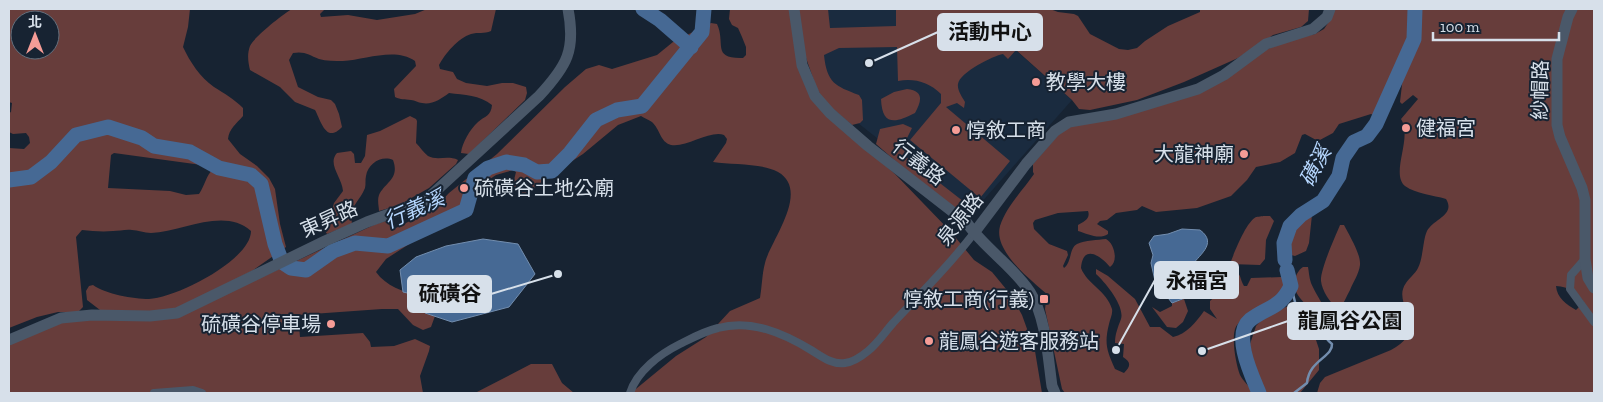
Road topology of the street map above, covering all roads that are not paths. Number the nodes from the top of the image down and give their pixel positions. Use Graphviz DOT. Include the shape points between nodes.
graph roads {
  1 [pos="568,9"];
  2 [pos="794,9"];
  3 [pos="1330,9"];
  4 [pos="1572,9"];
  5 [pos="974,232"];
  6 [pos="1585,259"];
  7 [pos="1594,288"];
  8 [pos="1594,322"];
  9 [pos="9,340"];
  10 [pos="154,393"];
  11 [pos="202,393"];
  12 [pos="630,393"];
  13 [pos="1055,393"];
  1 -- 9 [label="street, 東昇路" via="572,35 570,46 555,79 425,201 324,240 177,313 61,318"];
  2 -- 5 [label="street, 行義路" via="802,65 815,96 868,146 967,223"];
  3 -- 5 [label="street, 泉源路" via="1327,17 1313,29 1266,44 1224,75 1198,89 1116,114 1069,122 1055,131 1026,164"];
  4 -- 6 [label="street, 紗帽路" via="1557,59 1557,125 1585,200"];
  5 -- 12 [label="street, 泉源路" via="933,282 870,349 853,361 831,362 791,338 755,326 736,324 696,337 654,360"];
  5 -- 13 [label="street, 行義路" via="1021,281 1036,304"];
  6 -- 7 [label="street, 紗帽路" via="1588,278"];
  6 -- 8 [label="street" via="1571,275 1570,289"];
  10 -- 11 [label="street" via="193,390"];
}
